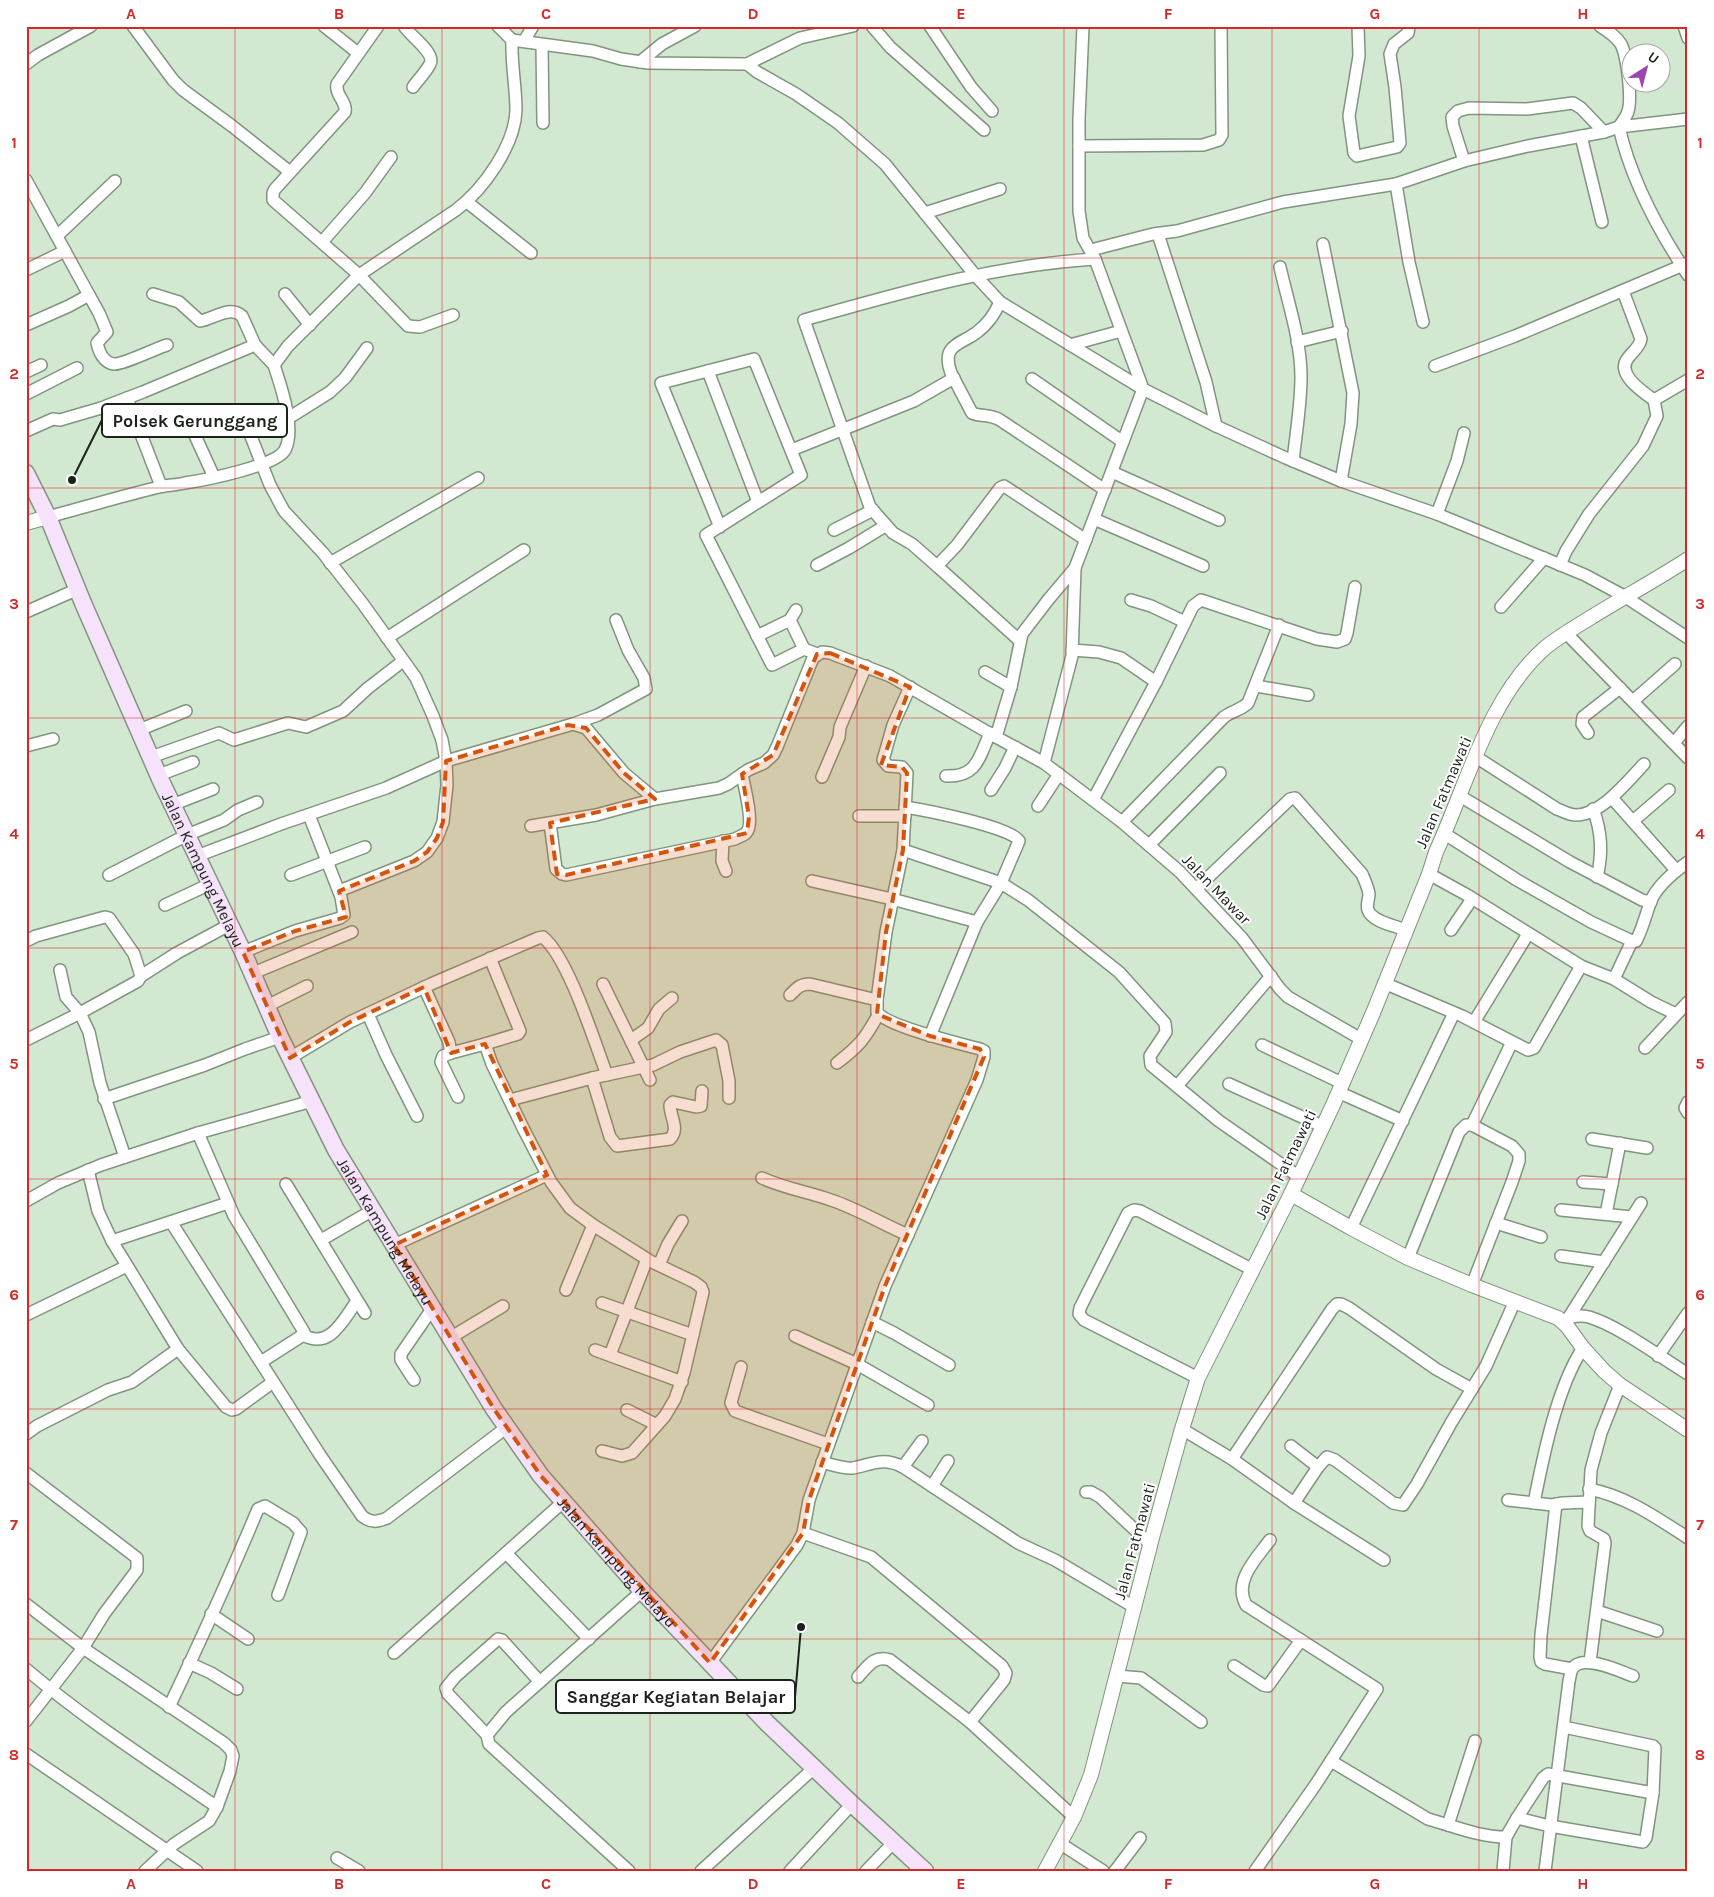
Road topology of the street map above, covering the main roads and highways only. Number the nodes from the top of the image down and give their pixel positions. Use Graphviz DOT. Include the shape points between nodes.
graph roads {
  1 [pos="26,473"];
  2 [pos="925,1871"];
  1 -- 2 [label="main road, Jalan Kampung Melayu" via="172,805 243,952 280,1038 336,1150 494,1409 541,1476 642,1591 766,1723"];
}
